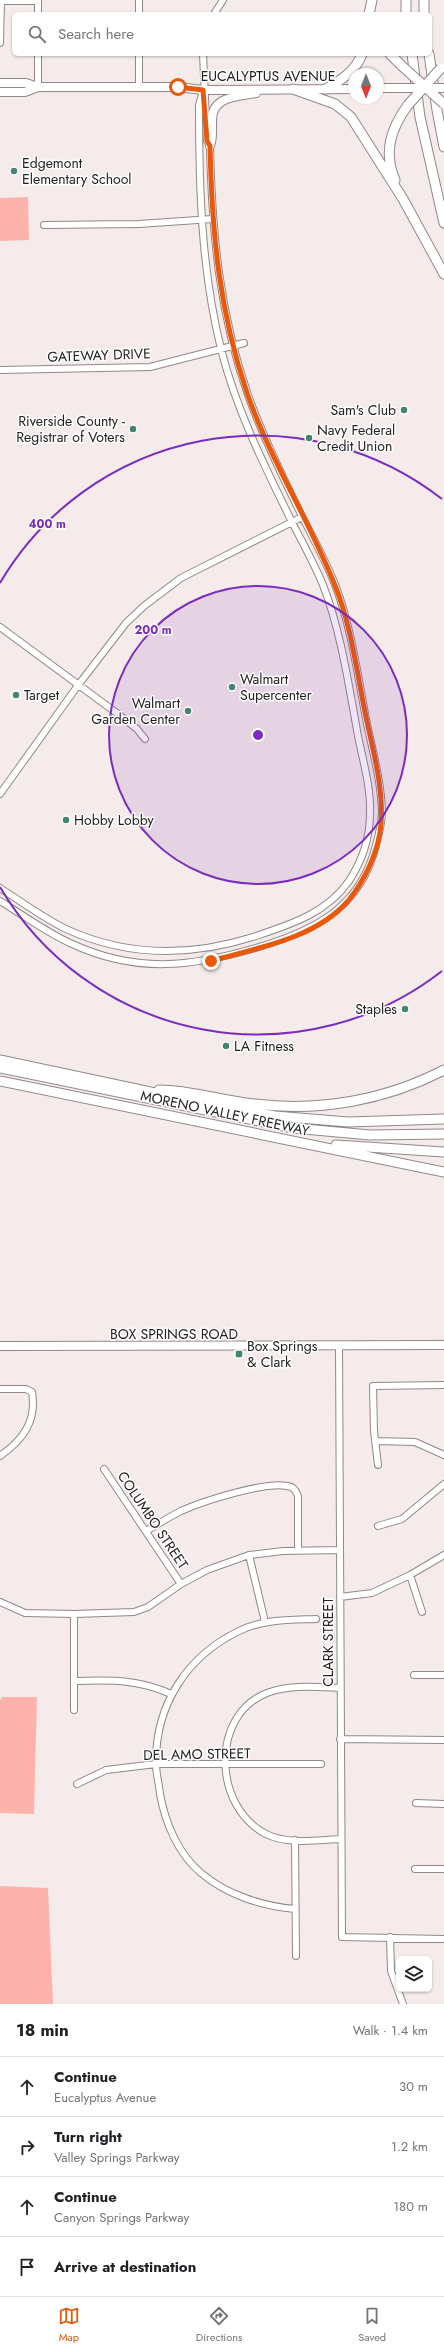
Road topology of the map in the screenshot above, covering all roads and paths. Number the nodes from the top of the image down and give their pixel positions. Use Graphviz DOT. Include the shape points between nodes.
graph roads {
  1 [pos="1,0"];
  2 [pos="38,0"];
  3 [pos="139,0"];
  4 [pos="223,0"];
  5 [pos="406,0"];
  6 [pos="424,0"];
  7 [pos="371,1"];
  8 [pos="38,12"];
  9 [pos="139,12"];
  10 [pos="215,12"];
  11 [pos="368,12"];
  12 [pos="373,12"];
  13 [pos="406,12"];
  14 [pos="424,12"];
  15 [pos="0,42"];
  16 [pos="38,56"];
  17 [pos="139,56"];
  18 [pos="203,56"];
  19 [pos="361,56"];
  20 [pos="392,56"];
  21 [pos="412,56"];
  22 [pos="429,56"];
  23 [pos="443,67"];
  24 [pos="0,83"];
  25 [pos="38,87"];
  26 [pos="139,87"];
  27 [pos="348,88"];
  28 [pos="384,88"];
  29 [pos="426,88"];
  30 [pos="444,88"];
  31 [pos="278,89"];
  32 [pos="293,89"];
  33 [pos="326,89"];
  34 [pos="203,90"];
  35 [pos="0,92"];
  36 [pos="444,104"];
  37 [pos="210,146"];
  38 [pos="444,147"];
  39 [pos="403,199"];
  40 [pos="212,219"];
  41 [pos="201,220"];
  42 [pos="444,223"];
  43 [pos="44,225"];
  44 [pos="444,274"];
  45 [pos="244,343"];
  46 [pos="233,346"];
  47 [pos="222,350"];
  48 [pos="0,370"];
  49 [pos="302,517"];
  50 [pos="292,522"];
  51 [pos="0,627"];
  52 [pos="79,684"];
  53 [pos="146,739"];
  54 [pos="0,794"];
  55 [pos="0,888"];
  56 [pos="0,901"];
  57 [pos="0,1060"];
  58 [pos="0,1068"];
  59 [pos="444,1070"];
  60 [pos="0,1081"];
  61 [pos="145,1090"];
  62 [pos="444,1119"];
  63 [pos="444,1134"];
  64 [pos="294,1142"];
  65 [pos="444,1152"];
  66 [pos="444,1172"];
  67 [pos="444,1345"];
  68 [pos="0,1346"];
  69 [pos="339,1346"];
  70 [pos="444,1385"];
  71 [pos="0,1389"];
  72 [pos="375,1440"];
  73 [pos="444,1455"];
  74 [pos="0,1456"];
  75 [pos="378,1465"];
  76 [pos="104,1469"];
  77 [pos="444,1484"];
  78 [pos="378,1526"];
  79 [pos="146,1531"];
  80 [pos="298,1550"];
  81 [pos="340,1550"];
  82 [pos="249,1555"];
  83 [pos="444,1555"];
  84 [pos="410,1575"];
  85 [pos="181,1584"];
  86 [pos="340,1597"];
  87 [pos="0,1602"];
  88 [pos="422,1612"];
  89 [pos="74,1614"];
  90 [pos="316,1619"];
  91 [pos="265,1622"];
  92 [pos="414,1675"];
  93 [pos="444,1675"];
  94 [pos="75,1681"];
  95 [pos="340,1688"];
  96 [pos="171,1694"];
  97 [pos="74,1710"];
  98 [pos="340,1739"];
  99 [pos="444,1740"];
  100 [pos="156,1764"];
  101 [pos="225,1764"];
  102 [pos="321,1764"];
  103 [pos="77,1784"];
  104 [pos="416,1803"];
  105 [pos="444,1804"];
  106 [pos="341,1839"];
  107 [pos="295,1840"];
  108 [pos="415,1868"];
  109 [pos="444,1869"];
  110 [pos="295,1909"];
  111 [pos="390,1937"];
  112 [pos="444,1939"];
  113 [pos="296,1956"];
  114 [pos="403,2004"];
  1 -- 2 [label="street"];
  1 -- 15 [label="street"];
  2 -- 8 [label="street"];
  3 -- 9 [label="street"];
  4 -- 10 [label="street"];
  5 -- 13 [label="highway"];
  6 -- 14 [label="highway"];
  7 -- 11 [label="highway"];
  7 -- 12 [label="highway"];
  16 -- 25 [label="street"];
  17 -- 26 [label="street"];
  18 -- 34 [label="street"];
  19 -- 33 [label="highway" via="357,67"];
  20 -- 29 [label="highway, bridge"];
  21 -- 42 [label="highway" via="420,117"];
  22 -- 38 [label="highway"];
  23 -- 29 [label="highway, bridge"];
  24 -- 25 [label="main road, EUCALYPTUS AVENUE" via="26,83"];
  25 -- 26 [label="main road, EUCALYPTUS AVENUE"];
  25 -- 35 [label="main road, EUCALYPTUS AVENUE" via="25,92"];
  26 -- 34 [label="main road, EUCALYPTUS AVENUE"];
  27 -- 33 [label="main road, EUCALYPTUS AVENUE"];
  28 -- 29 [label="main road, bridge"];
  29 -- 30 [label="main road, bridge"];
  29 -- 36 [label="highway, bridge"];
  29 -- 39 [label="highway, bridge" via="408,105 397,121 389,145 391,171"];
  31 -- 32 [label="main road, EUCALYPTUS AVENUE"];
  31 -- 34 [label="main road, EUCALYPTUS AVENUE"];
  31 -- 37 [label="main road" via="225,99 216,105 212,115"];
  32 -- 33 [label="main road, EUCALYPTUS AVENUE"];
  32 -- 39 [label="highway" via="335,104 346,111"];
  34 -- 37 [label="street" via="207,141"];
  34 -- 41 [label="street" via="199,105"];
  37 -- 40 [label="street"];
  39 -- 44 [label="highway"];
  40 -- 41 [label="street"];
  40 -- 46 [label="street" via="220,284"];
  41 -- 43 [label="street" via="139,224"];
  41 -- 47 [label="street" via="205,261"];
  45 -- 46 [label="street, GATEWAY DRIVE"];
  46 -- 47 [label="street, GATEWAY DRIVE"];
  46 -- 49 [label="street" via="265,438"];
  47 -- 48 [label="street, GATEWAY DRIVE" via="150,367 130,369"];
  47 -- 50 [label="street" via="252,435"];
  49 -- 50 [label="street"];
  49 -- 56 [label="street" via="327,566 341,601 380,794 381,827 370,865 347,902 302,933 234,954 211,961 187,964 146,964 97,954 70,943"];
  50 -- 52 [label="street" via="181,578 160,593 126,624"];
  50 -- 55 [label="street" via="318,572 330,605 369,795 370,824 362,854 348,881 328,903 307,917 286,926 232,944 198,951 159,952 108,945 67,929"];
  51 -- 52 [label="street"];
  52 -- 53 [label="street" via="138,729"];
  52 -- 54 [label="street"];
  57 -- 61 [label="highway, MORENO VALLEY FREEWAY"];
  58 -- 63 [label="highway" via="293,1128 370,1135"];
  59 -- 61 [label="highway" via="413,1085 372,1098 316,1106 254,1104 176,1090"];
  60 -- 64 [label="highway, MORENO VALLEY FREEWAY"];
  61 -- 62 [label="highway, MORENO VALLEY FREEWAY" via="226,1108 294,1118 348,1122"];
  64 -- 65 [label="highway"];
  64 -- 66 [label="highway, MORENO VALLEY FREEWAY"];
  67 -- 69 [label="main road, BOX SPRINGS ROAD"];
  68 -- 69 [label="main road, BOX SPRINGS ROAD"];
  69 -- 81 [label="street, CLARK STREET"];
  70 -- 72 [label="street" via="374,1386"];
  71 -- 74 [label="street" via="26,1389 32,1392 35,1406 26,1432 16,1445"];
  72 -- 73 [label="street" via="415,1442"];
  72 -- 75 [label="street"];
  76 -- 79 [label="street, COLUMBO STREET"];
  77 -- 78 [label="street" via="402,1519"];
  79 -- 80 [label="street" via="181,1511 208,1500 269,1487 290,1486 295,1489 298,1496"];
  79 -- 85 [label="street, COLUMBO STREET"];
  80 -- 81 [label="street"];
  80 -- 82 [label="street"];
  81 -- 86 [label="street, CLARK STREET"];
  82 -- 85 [label="street" via="207,1570"];
  82 -- 91 [label="street"];
  83 -- 84 [label="street"];
  84 -- 86 [label="street" via="372,1593"];
  84 -- 88 [label="street"];
  85 -- 89 [label="street" via="148,1607 134,1612"];
  86 -- 95 [label="street, CLARK STREET"];
  87 -- 89 [label="street" via="25,1613"];
  89 -- 94 [label="street"];
  90 -- 91 [label="street"];
  91 -- 96 [label="street" via="240,1630 206,1650 192,1663"];
  92 -- 93 [label="street"];
  94 -- 96 [label="street" via="127,1680 156,1687"];
  94 -- 97 [label="street"];
  95 -- 98 [label="street, CLARK STREET"];
  95 -- 101 [label="street" via="299,1687 268,1692 246,1706 230,1729"];
  96 -- 100 [label="street" via="158,1732"];
  98 -- 99 [label="street"];
  98 -- 106 [label="street, CLARK STREET"];
  100 -- 101 [label="street, DEL AMO STREET"];
  100 -- 103 [label="street, DEL AMO STREET" via="106,1770"];
  100 -- 110 [label="street" via="163,1809 170,1829 189,1861 201,1874 233,1894 274,1907"];
  101 -- 102 [label="street, DEL AMO STREET"];
  101 -- 107 [label="street" via="228,1789 242,1817 265,1833 280,1839"];
  104 -- 105 [label="street"];
  106 -- 107 [label="street"];
  106 -- 111 [label="street, CLARK STREET" via="342,1937"];
  107 -- 110 [label="street"];
  108 -- 109 [label="street"];
  110 -- 113 [label="street"];
  111 -- 112 [label="street"];
  111 -- 114 [label="street" via="391,1971"];
}
